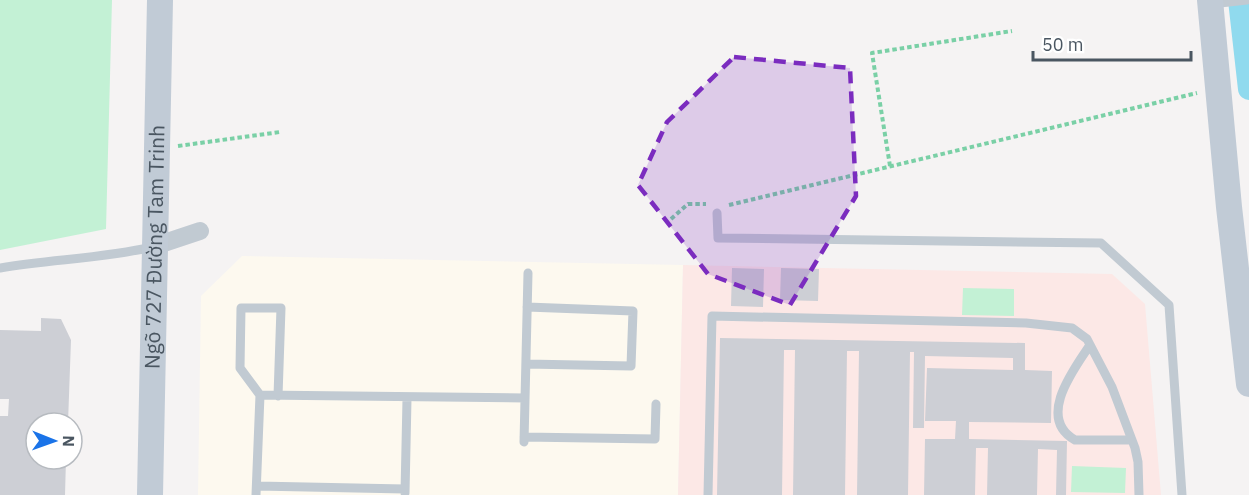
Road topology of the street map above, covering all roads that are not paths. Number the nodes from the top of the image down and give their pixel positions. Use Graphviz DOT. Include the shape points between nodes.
graph roads {
  1 [pos="160,0"];
  2 [pos="1247,0"];
  3 [pos="1213,2"];
  4 [pos="719,209"];
  5 [pos="200,231"];
  6 [pos="155,246"];
  7 [pos="0,268"];
  8 [pos="528,273"];
  9 [pos="527,307"];
  10 [pos="1090,345"];
  11 [pos="526,364"];
  12 [pos="1249,384"];
  13 [pos="260,396"];
  14 [pos="278,396"];
  15 [pos="525,398"];
  16 [pos="407,399"];
  17 [pos="656,404"];
  18 [pos="1132,440"];
  19 [pos="256,490"];
  20 [pos="405,492"];
  21 [pos="150,495"];
  22 [pos="708,495"];
  23 [pos="1139,495"];
  24 [pos="1182,495"];
  1 -- 6 [label="street, Ngõ 727 Đường Tam Trinh"];
  2 -- 3 [label="lane"];
  3 -- 12 [label="street" via="1229,207"];
  4 -- 24 [label="lane" via="718,238 1101,243 1169,305"];
  5 -- 6 [label="street"];
  6 -- 7 [label="lane" via="121,255"];
  6 -- 21 [label="street, Ngõ 727 Đường Tam Trinh"];
  8 -- 9 [label="lane"];
  9 -- 11 [label="lane"];
  9 -- 11 [label="lane" via="633,311 631,366"];
  10 -- 18 [label="lane" via="1113,387"];
  10 -- 18 [label="lane" via="1062,388 1059,400 1063,426 1075,440"];
  10 -- 22 [label="lane" via="1080,332 1052,324 712,316"];
  11 -- 15 [label="lane"];
  13 -- 14 [label="lane"];
  13 -- 14 [label="lane" via="240,368 241,308 281,308"];
  13 -- 19 [label="lane"];
  14 -- 16 [label="lane"];
  15 -- 16 [label="lane"];
  15 -- 17 [label="lane" via="524,440 655,439"];
  16 -- 20 [label="lane"];
  18 -- 23 [label="lane" via="1138,462"];
  19 -- 20 [label="lane"];
}
